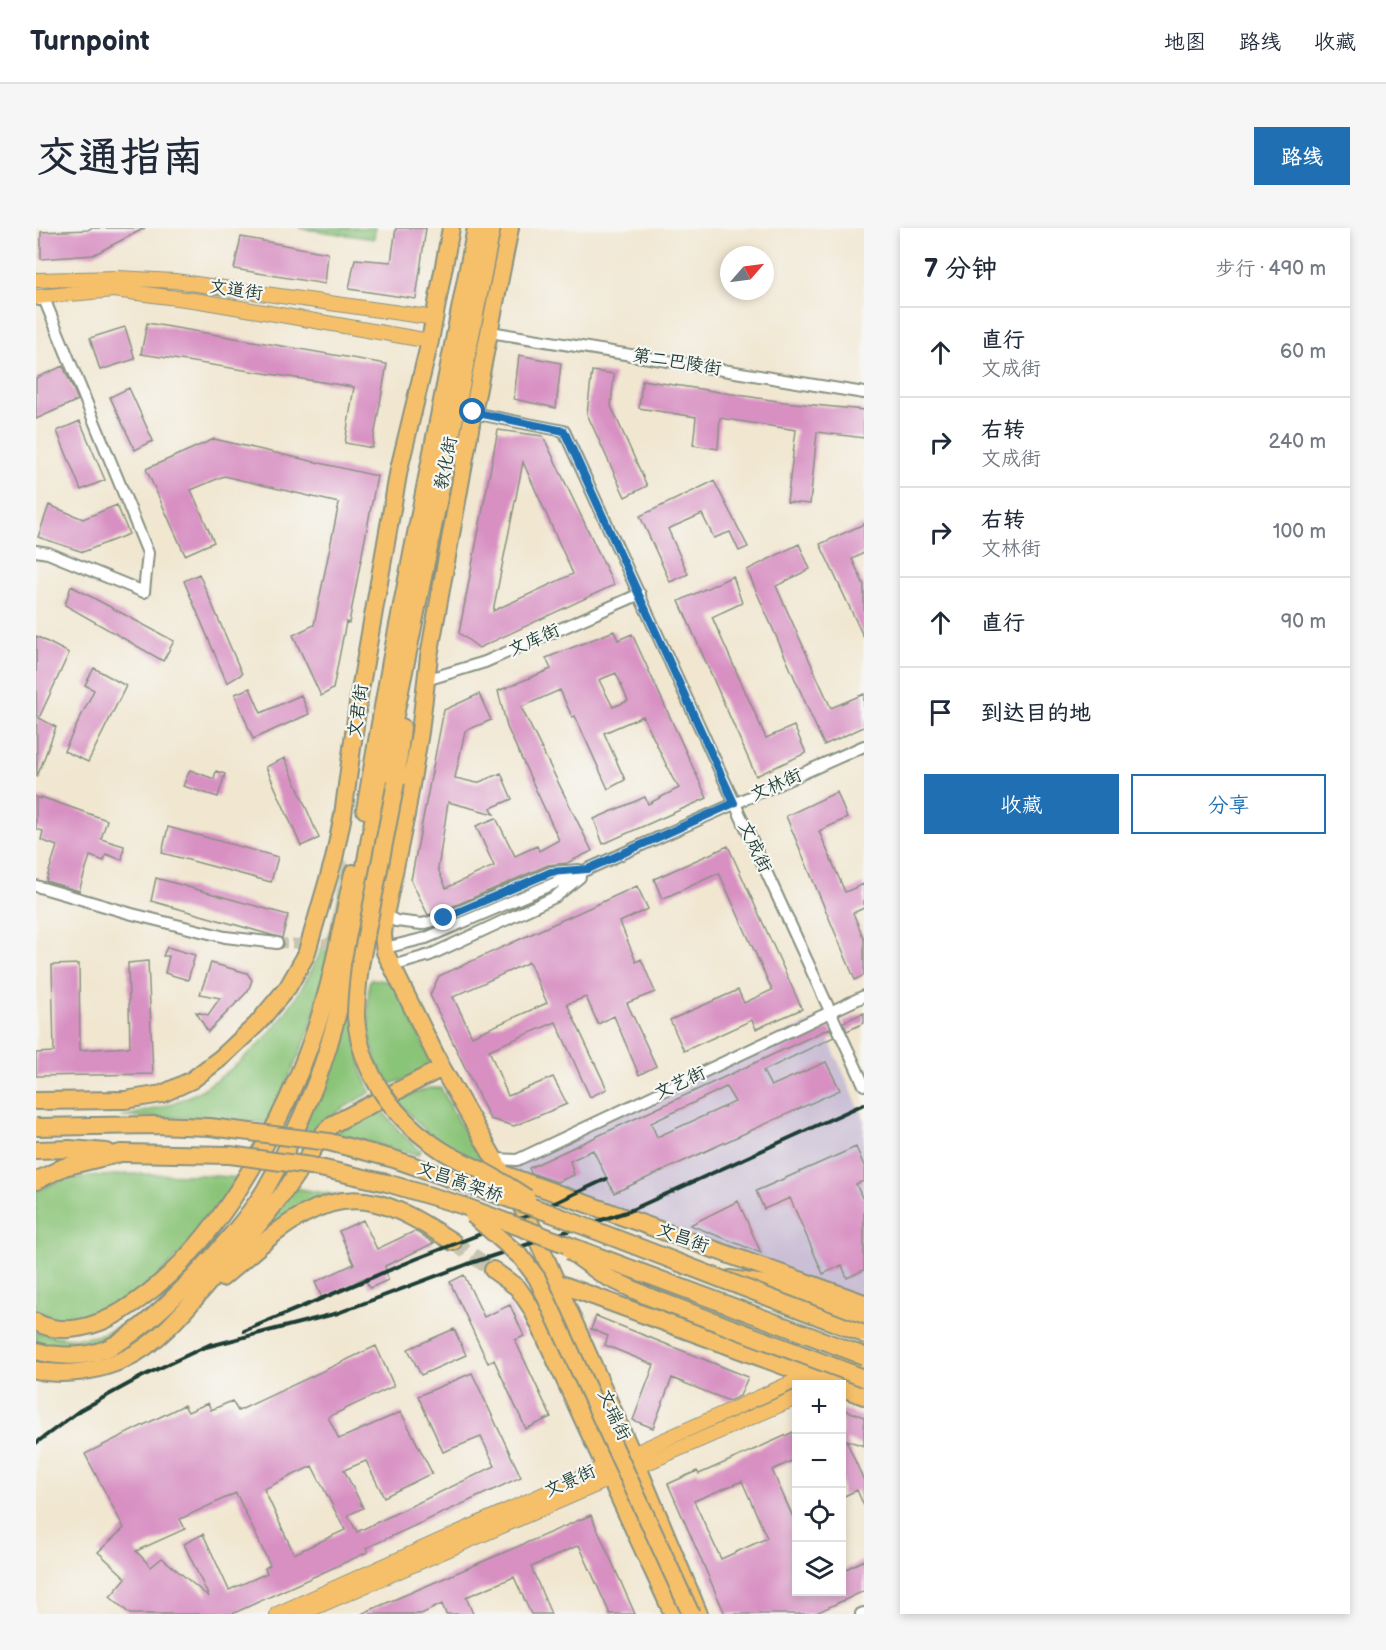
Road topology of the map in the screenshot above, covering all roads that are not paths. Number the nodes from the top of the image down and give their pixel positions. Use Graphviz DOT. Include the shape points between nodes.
graph roads {
  1 [pos="452,228"];
  2 [pos="476,228"];
  3 [pos="492,228"];
  4 [pos="510,228"];
  5 [pos="36,280"];
  6 [pos="38,299"];
  7 [pos="435,318"];
  8 [pos="490,332"];
  9 [pos="430,341"];
  10 [pos="864,393"];
  11 [pos="473,412"];
  12 [pos="36,551"];
  13 [pos="640,594"];
  14 [pos="429,656"];
  15 [pos="399,662"];
  16 [pos="426,680"];
  17 [pos="864,746"];
  18 [pos="400,754"];
  19 [pos="352,756"];
  20 [pos="734,803"];
  21 [pos="588,869"];
  22 [pos="36,886"];
  23 [pos="385,915"];
  24 [pos="277,943"];
  25 [pos="389,947"];
  26 [pos="392,966"];
  27 [pos="864,996"];
  28 [pos="831,1012"];
  29 [pos="442,1068"];
  30 [pos="864,1085"];
  31 [pos="36,1101"];
  32 [pos="36,1127"];
  33 [pos="36,1150"];
  34 [pos="121,1153"];
  35 [pos="499,1166"];
  36 [pos="36,1181"];
  37 [pos="460,1205"];
  38 [pos="550,1213"];
  39 [pos="553,1240"];
  40 [pos="453,1242"];
  41 [pos="493,1270"];
  42 [pos="715,1277"];
  43 [pos="555,1282"];
  44 [pos="864,1303"];
  45 [pos="189,1306"];
  46 [pos="864,1316"];
  47 [pos="36,1322"];
  48 [pos="864,1334"];
  49 [pos="864,1350"];
  50 [pos="36,1351"];
  51 [pos="864,1356"];
  52 [pos="864,1367"];
  53 [pos="36,1370"];
  54 [pos="808,1375"];
  55 [pos="864,1378"];
  56 [pos="820,1380"];
  57 [pos="841,1380"];
  58 [pos="846,1390"];
  59 [pos="864,1396"];
  60 [pos="792,1400"];
  61 [pos="635,1460"];
  62 [pos="607,1473"];
  63 [pos="277,1614"];
  64 [pos="300,1614"];
  65 [pos="673,1614"];
  66 [pos="691,1614"];
  67 [pos="699,1614"];
  1 -- 7 [label="highway, 文君街"];
  2 -- 15 [label="highway, 教化街"];
  3 -- 15 [label="highway, 教化街"];
  4 -- 8 [label="highway"];
  5 -- 7 [label="main road, 文道街" via="175,281"];
  6 -- 9 [label="main road, 文道街" via="114,290"];
  6 -- 12 [label="street" via="148,553 144,592"];
  7 -- 9 [label="highway, 文君街"];
  8 -- 10 [label="street, 第二巴陵街"];
  8 -- 11 [label="highway"];
  9 -- 19 [label="highway, 文君街" via="399,469"];
  11 -- 13 [label="street, 文成街" via="564,431"];
  11 -- 14 [label="highway"];
  13 -- 16 [label="street, 文库街" via="485,662"];
  13 -- 20 [label="street, 文成街"];
  14 -- 16 [label="highway"];
  14 -- 18 [label="highway"];
  15 -- 18 [label="highway"];
  15 -- 19 [label="highway"];
  15 -- 47 [label="highway" via="329,985 308,1052 286,1104 243,1183 189,1255 128,1308 92,1326 57,1328"];
  15 -- 50 [label="highway" via="343,989 315,1084 284,1153 263,1192 230,1237 156,1315 107,1348 85,1355 57,1356"];
  16 -- 23 [label="highway" via="406,815"];
  17 -- 20 [label="street, 文林街"];
  18 -- 38 [label="highway, bridge" via="357,993 356,1018 369,1069 396,1114 416,1132"];
  19 -- 31 [label="highway, 文君街" via="344,815 306,955 288,987 257,1023 222,1058 192,1080 162,1094 125,1100"];
  20 -- 21 [label="street, 文林街"];
  20 -- 28 [label="street, 文成街"];
  21 -- 23 [label="street" via="551,872 422,924 396,921"];
  21 -- 25 [label="street, 文林街" via="426,938"];
  21 -- 26 [label="street" via="555,897 430,955"];
  22 -- 24 [label="street" via="225,937"];
  23 -- 26 [label="highway" via="385,952"];
  26 -- 29 [label="highway"];
  27 -- 28 [label="street, 文艺街"];
  28 -- 30 [label="street, 文成街"];
  28 -- 35 [label="street, 文艺街"];
  29 -- 35 [label="highway"];
  29 -- 45 [label="highway" via="333,1124 277,1202"];
  32 -- 38 [label="highway, 文昌高架桥, bridge" via="199,1127 329,1142 394,1159"];
  33 -- 34 [label="highway, 文昌高架桥"];
  34 -- 36 [label="highway" via="64,1167"];
  34 -- 37 [label="highway, 文昌高架桥, bridge" via="230,1155 311,1166"];
  35 -- 43 [label="highway, 文瑞街"];
  35 -- 44 [label="highway, 文昌街"];
  37 -- 39 [label="highway, 文昌高架桥, bridge"];
  37 -- 66 [label="highway, bridge" via="522,1258 537,1278"];
  38 -- 42 [label="highway, 文昌高架桥, bridge"];
  39 -- 51 [label="highway, 文昌高架桥, bridge"];
  39 -- 55 [label="highway, bridge" via="603,1275 647,1296"];
  40 -- 45 [label="highway" via="399,1210 375,1202 351,1199 326,1203 282,1228"];
  41 -- 62 [label="highway, 文瑞街" via="518,1288 532,1309"];
  42 -- 46 [label="highway, bridge" via="786,1287"];
  42 -- 48 [label="highway, 文昌高架桥, bridge"];
  43 -- 54 [label="highway"];
  43 -- 61 [label="highway, 文瑞街"];
  45 -- 53 [label="highway" via="126,1358 72,1373"];
  49 -- 54 [label="main road, 文景街"];
  52 -- 57 [label="main road"];
  54 -- 56 [label="highway"];
  54 -- 61 [label="main road, 文景街"];
  58 -- 59 [label="highway"];
  60 -- 61 [label="main road, 文景街"];
  61 -- 62 [label="main road, 文景街"];
  61 -- 67 [label="highway, 文瑞街"];
  62 -- 63 [label="main road, 文景街"];
  62 -- 64 [label="main road, 文景街"];
  62 -- 65 [label="highway, 文瑞街"];
}
